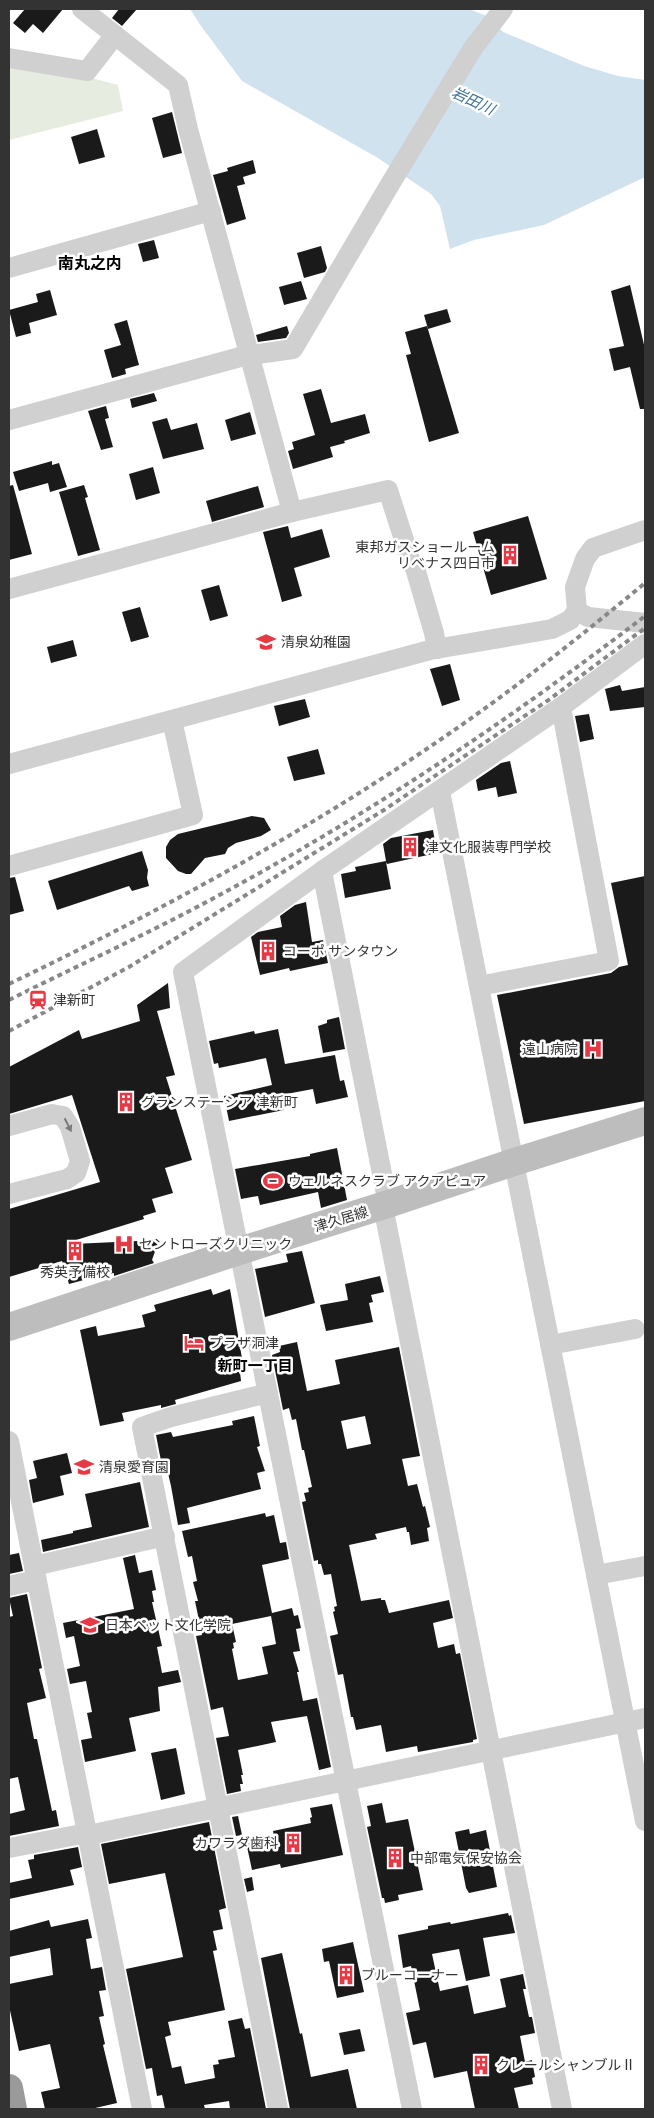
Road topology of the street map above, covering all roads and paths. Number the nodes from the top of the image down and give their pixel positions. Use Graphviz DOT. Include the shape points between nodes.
graph roads {
  1 [pos="82,9"];
  2 [pos="500,12"];
  3 [pos="116,35"];
  4 [pos="9,58"];
  5 [pos="211,212"];
  6 [pos="9,268"];
  7 [pos="250,357"];
  8 [pos="9,420"];
  9 [pos="292,512"];
  10 [pos="645,530"];
  11 [pos="9,589"];
  12 [pos="577,611"];
  13 [pos="645,623"];
  14 [pos="645,644"];
  15 [pos="437,649"];
  16 [pos="561,707"];
  17 [pos="172,720"];
  18 [pos="9,764"];
  19 [pos="440,791"];
  20 [pos="9,866"];
  21 [pos="322,871"];
  22 [pos="479,986"];
  23 [pos="9,1126"];
  24 [pos="644,1126"];
  25 [pos="514,1162"];
  26 [pos="9,1194"];
  27 [pos="386,1205"];
  28 [pos="241,1250"];
  29 [pos="9,1327"];
  30 [pos="634,1329"];
  31 [pos="550,1345"];
  32 [pos="268,1393"];
  33 [pos="9,1442"];
  34 [pos="165,1536"];
  35 [pos="645,1566"];
  36 [pos="35,1573"];
  37 [pos="596,1575"];
  38 [pos="9,1586"];
  39 [pos="645,1718"];
  40 [pos="626,1722"];
  41 [pos="491,1750"];
  42 [pos="347,1781"];
  43 [pos="218,1808"];
  44 [pos="645,1821"];
  45 [pos="87,1833"];
  46 [pos="9,1848"];
  47 [pos="9,2088"];
  48 [pos="13,2109"];
  49 [pos="142,2109"];
  50 [pos="278,2109"];
  51 [pos="412,2109"];
  52 [pos="562,2109"];
  1 -- 3 [label="street"];
  2 -- 7 [label="street" via="473,48 293,349"];
  3 -- 4 [label="street" via="87,71"];
  3 -- 5 [label="street" via="178,85"];
  5 -- 6 [label="street"];
  5 -- 7 [label="street"];
  7 -- 8 [label="street"];
  7 -- 9 [label="street"];
  9 -- 11 [label="street"];
  9 -- 15 [label="street" via="388,490 415,568"];
  10 -- 12 [label="street" via="593,548 585,559 575,588"];
  12 -- 13 [label="street" via="588,617"];
  12 -- 15 [label="street" via="566,623 552,629"];
  14 -- 16 [label="street"];
  15 -- 17 [label="street"];
  16 -- 19 [label="street"];
  16 -- 22 [label="street" via="609,961"];
  17 -- 18 [label="street"];
  17 -- 20 [label="street" via="193,815"];
  19 -- 21 [label="street"];
  19 -- 22 [label="street"];
  21 -- 27 [label="street"];
  21 -- 28 [label="street" via="183,972"];
  22 -- 25 [label="street"];
  23 -- 26 [label="street, one-way" via="52,1114 63,1116 70,1127 80,1161 76,1173 67,1179"];
  24 -- 25 [label="main road, 津久居線"];
  25 -- 27 [label="main road, 津久居線"];
  25 -- 31 [label="street"];
  27 -- 28 [label="main road, 津久居線"];
  27 -- 41 [label="street"];
  28 -- 29 [label="main road, 津久居線"];
  28 -- 32 [label="street"];
  30 -- 31 [label="street"];
  31 -- 37 [label="street"];
  32 -- 34 [label="street" via="142,1427"];
  32 -- 42 [label="street"];
  33 -- 36 [label="street"];
  34 -- 36 [label="street"];
  34 -- 43 [label="street"];
  35 -- 37 [label="street"];
  36 -- 38 [label="street"];
  36 -- 45 [label="street"];
  37 -- 40 [label="street"];
  39 -- 40 [label="street"];
  40 -- 41 [label="street"];
  40 -- 44 [label="street"];
  41 -- 42 [label="street"];
  41 -- 52 [label="street"];
  42 -- 43 [label="street"];
  42 -- 51 [label="street"];
  43 -- 45 [label="street"];
  43 -- 50 [label="street"];
  45 -- 46 [label="street"];
  45 -- 49 [label="street"];
  47 -- 48 [label="highway"];
}
